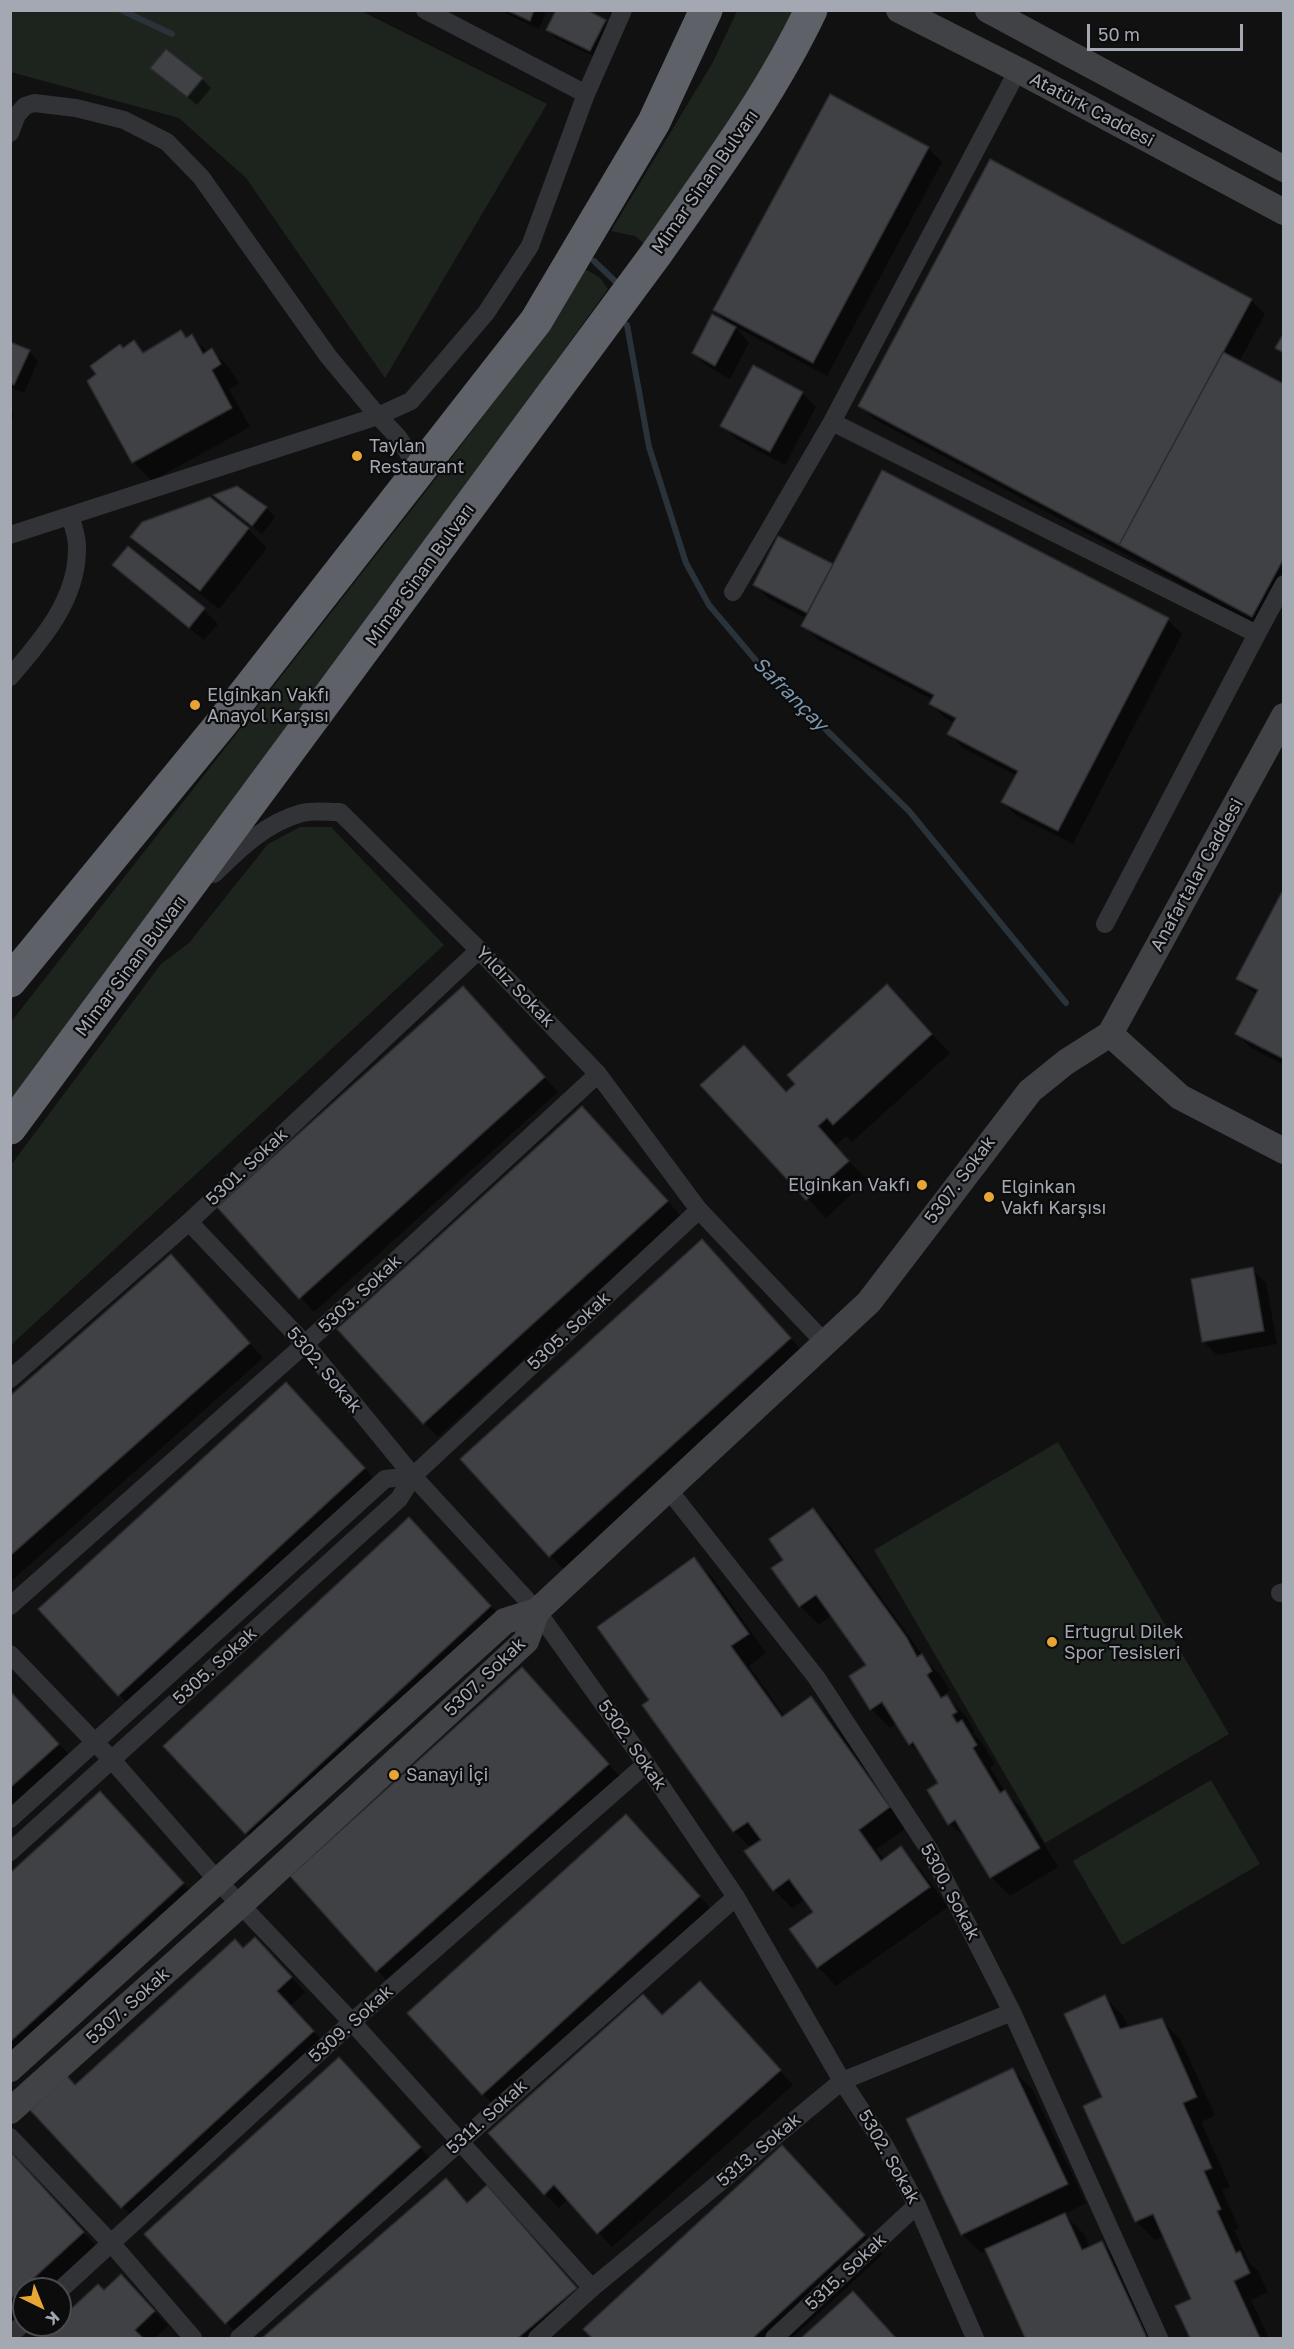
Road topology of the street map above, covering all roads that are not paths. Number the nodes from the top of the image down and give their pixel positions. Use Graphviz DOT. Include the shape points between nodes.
graph roads {
  1 [pos="425,10"];
  2 [pos="623,10"];
  3 [pos="706,10"];
  4 [pos="811,10"];
  5 [pos="899,10"];
  6 [pos="988,10"];
  7 [pos="450,16"];
  8 [pos="1018,70"];
  9 [pos="586,94"];
  10 [pos="10,132"];
  11 [pos="1284,169"];
  12 [pos="1284,212"];
  13 [pos="378,416"];
  14 [pos="832,422"];
  15 [pos="420,471"];
  16 [pos="71,517"];
  17 [pos="10,535"];
  18 [pos="1284,584"];
  19 [pos="733,592"];
  20 [pos="1257,634"];
  21 [pos="10,677"];
  22 [pos="1284,716"];
  23 [pos="1106,924"];
  24 [pos="158,931"];
  25 [pos="479,950"];
  26 [pos="10,981"];
  27 [pos="1110,1034"];
  28 [pos="598,1074"];
  29 [pos="10,1128"];
  30 [pos="1284,1151"];
  31 [pos="699,1210"];
  32 [pos="189,1222"];
  33 [pos="825,1343"];
  34 [pos="305,1344"];
  35 [pos="10,1379"];
  36 [pos="414,1476"];
  37 [pos="668,1489"];
  38 [pos="10,1606"];
  39 [pos="537,1611"];
  40 [pos="10,1654"];
  41 [pos="94,1742"];
  42 [pos="112,1760"];
  43 [pos="646,1764"];
  44 [pos="10,1819"];
  45 [pos="10,1852"];
  46 [pos="217,1880"];
  47 [pos="736,1898"];
  48 [pos="241,1904"];
  49 [pos="1012,2013"];
  50 [pos="352,2022"];
  51 [pos="10,2069"];
  52 [pos="842,2081"];
  53 [pos="10,2111"];
  54 [pos="10,2137"];
  55 [pos="460,2141"];
  56 [pos="917,2205"];
  57 [pos="111,2243"];
  58 [pos="72,2279"];
  59 [pos="592,2288"];
  60 [pos="545,2336"];
  61 [pos="193,2338"];
  62 [pos="239,2338"];
  63 [pos="774,2338"];
  64 [pos="975,2338"];
  65 [pos="1159,2338"];
  1 -- 7 [label="street"];
  2 -- 9 [label="street"];
  3 -- 15 [label="highway" via="654,122 536,321"];
  4 -- 24 [label="highway, Mimar Sinan Bulvarı" via="788,59 740,135 656,254"];
  5 -- 8 [label="street, Atatürk Caddesi"];
  6 -- 11 [label="street"];
  7 -- 9 [label="street"];
  8 -- 12 [label="street, Atatürk Caddesi"];
  8 -- 14 [label="street"];
  9 -- 13 [label="street" via="530,246 486,313 411,401"];
  10 -- 13 [label="street" via="17,114 34,103 124,120 167,142 201,177 328,356"];
  13 -- 15 [label="street" via="398,437"];
  13 -- 16 [label="street"];
  14 -- 19 [label="street"];
  14 -- 20 [label="street"];
  15 -- 26 [label="highway" via="221,724"];
  16 -- 17 [label="street"];
  16 -- 21 [label="street" via="78,548 72,585 47,634"];
  18 -- 20 [label="street"];
  20 -- 23 [label="street"];
  22 -- 27 [label="street, Anafartalar Caddesi"];
  24 -- 25 [label="street, Yıldız Sokak" via="229,858 266,828 303,812 340,812"];
  24 -- 29 [label="highway, Mimar Sinan Bulvarı"];
  25 -- 28 [label="street, Yıldız Sokak"];
  25 -- 32 [label="street, 5301. Sokak"];
  27 -- 30 [label="street" via="1179,1097"];
  27 -- 33 [label="street, 5307. Sokak" via="1030,1091 869,1302"];
  28 -- 31 [label="street, Yıldız Sokak"];
  28 -- 34 [label="street, 5303. Sokak"];
  31 -- 33 [label="street, Yıldız Sokak"];
  31 -- 36 [label="street, 5305. Sokak"];
  32 -- 34 [label="street, 5302. Sokak"];
  32 -- 35 [label="street, 5301. Sokak"];
  33 -- 37 [label="street, 5307. Sokak"];
  34 -- 36 [label="street, 5302. Sokak"];
  34 -- 38 [label="street, 5303. Sokak"];
  36 -- 39 [label="street, 5302. Sokak"];
  36 -- 41 [label="street, 5305. Sokak" via="385,1479"];
  36 -- 42 [label="street, 5305. Sokak" via="399,1499"];
  37 -- 39 [label="street, 5307. Sokak"];
  37 -- 49 [label="street, 5300. Sokak" via="816,1677 930,1851"];
  39 -- 43 [label="street, 5302. Sokak"];
  39 -- 46 [label="street, 5307. Sokak" via="505,1621"];
  39 -- 48 [label="street, 5307. Sokak" via="526,1641"];
  40 -- 41 [label="street"];
  41 -- 42 [label="street"];
  41 -- 44 [label="street, 5305. Sokak"];
  42 -- 45 [label="street, 5305. Sokak"];
  42 -- 46 [label="street"];
  43 -- 47 [label="street, 5302. Sokak"];
  43 -- 50 [label="street, 5309. Sokak"];
  46 -- 48 [label="street"];
  46 -- 51 [label="street, 5307. Sokak"];
  47 -- 52 [label="street, 5302. Sokak"];
  47 -- 55 [label="street, 5311. Sokak"];
  48 -- 50 [label="street"];
  48 -- 53 [label="street, 5307. Sokak"];
  49 -- 52 [label="street, 5313. Sokak"];
  49 -- 65 [label="street, 5300. Sokak"];
  50 -- 55 [label="street"];
  50 -- 57 [label="street, 5309. Sokak"];
  52 -- 56 [label="street, 5302. Sokak"];
  52 -- 59 [label="street, 5313. Sokak"];
  54 -- 57 [label="street"];
  55 -- 59 [label="street"];
  55 -- 62 [label="street, 5311. Sokak"];
  56 -- 63 [label="street, 5315. Sokak"];
  56 -- 64 [label="street, 5302. Sokak"];
  57 -- 58 [label="street, 5309. Sokak"];
  57 -- 61 [label="street"];
  59 -- 60 [label="street, 5313. Sokak"];
}
